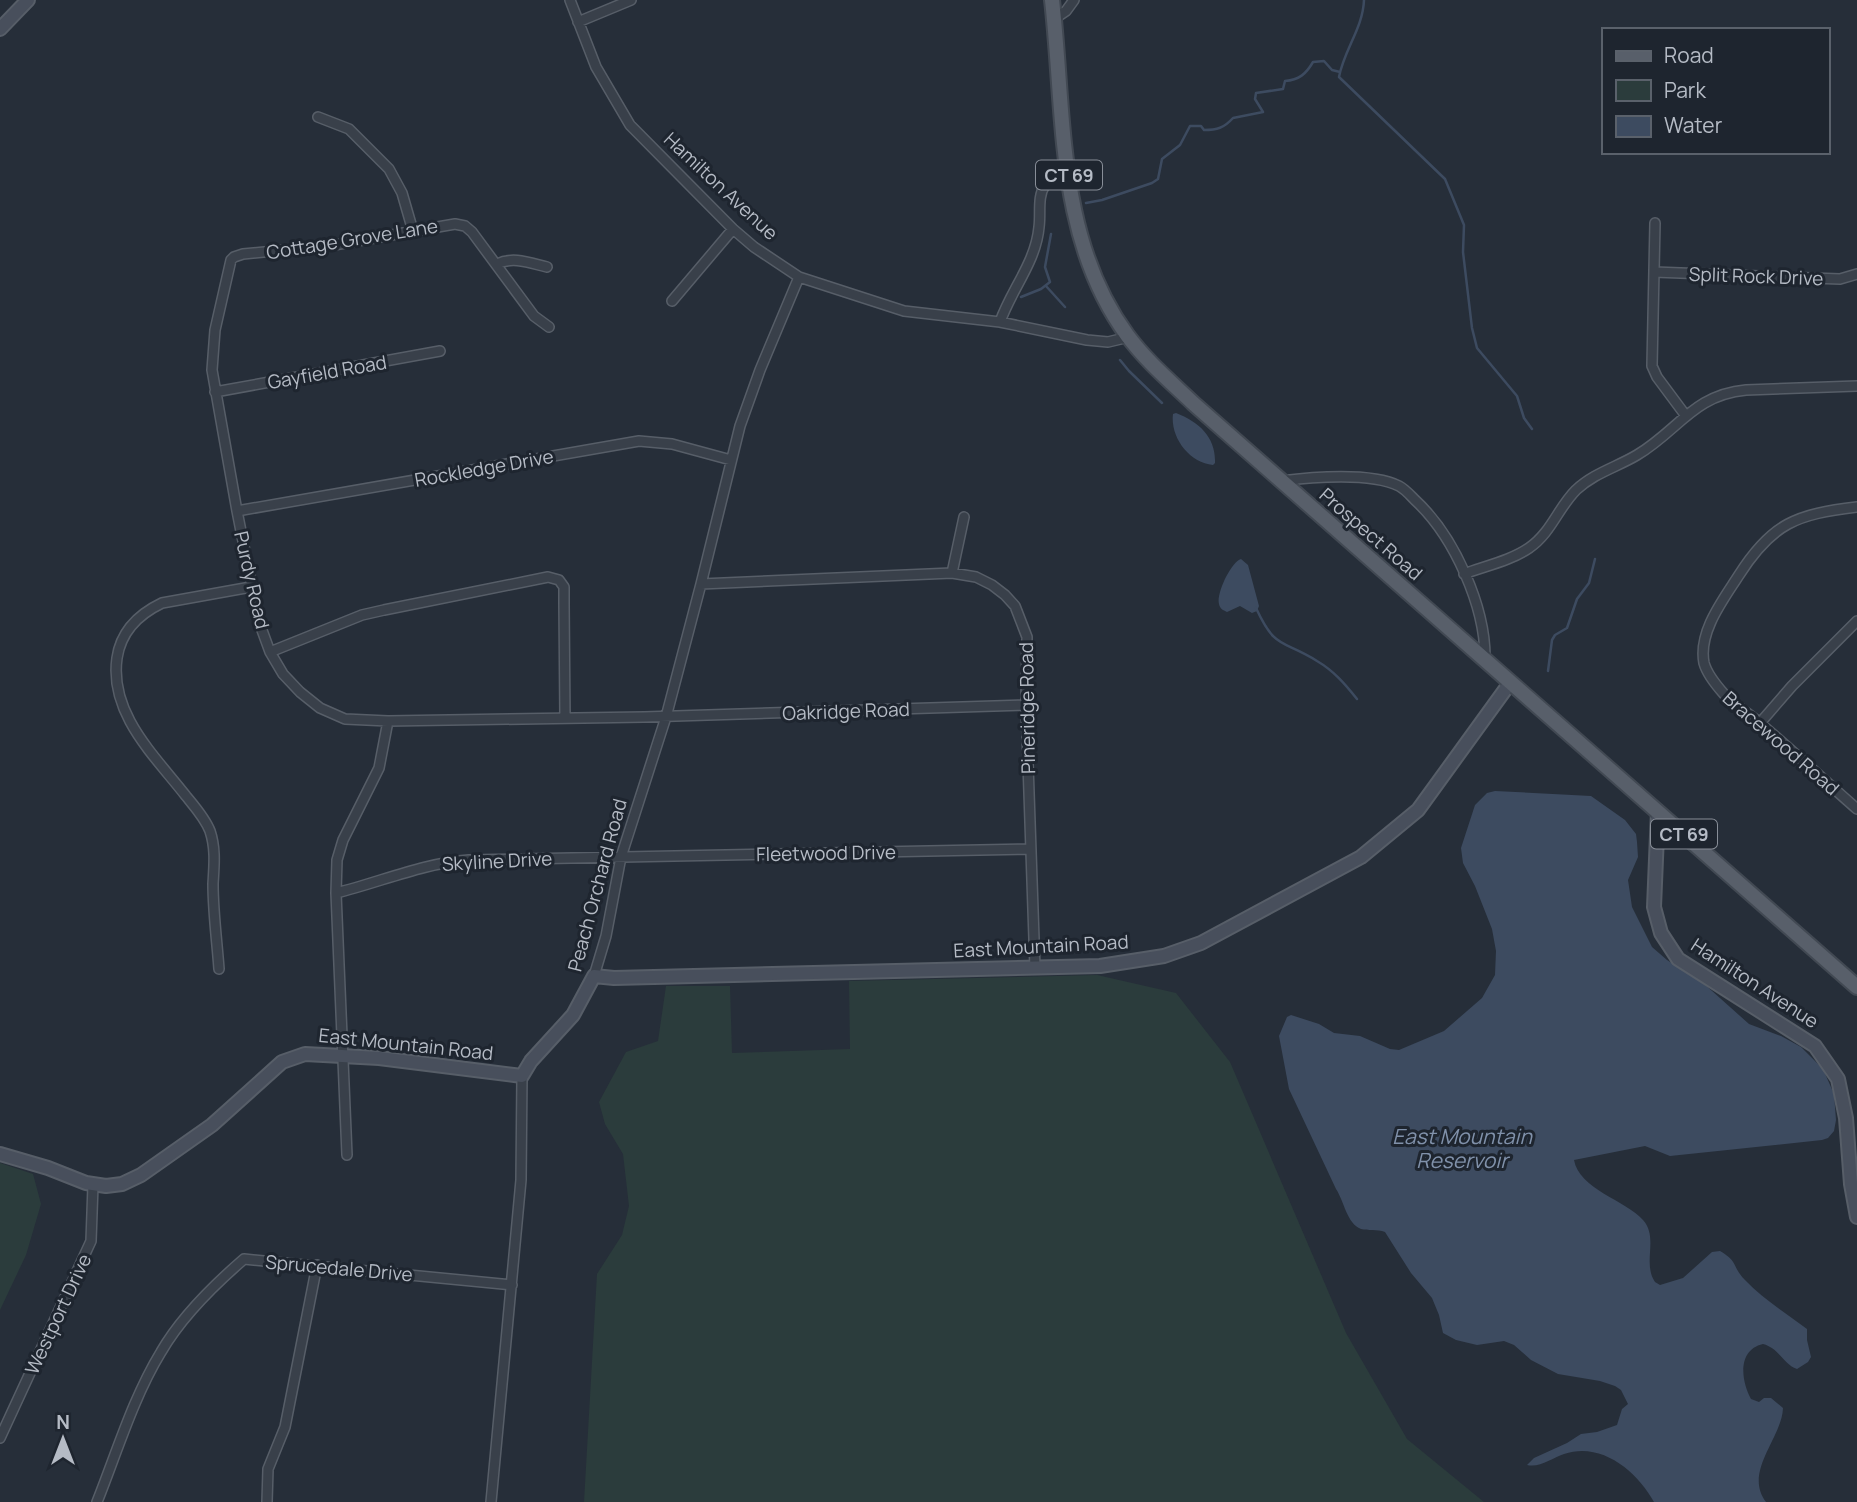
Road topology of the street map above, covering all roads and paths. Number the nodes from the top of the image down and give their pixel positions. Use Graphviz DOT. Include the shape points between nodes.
graph roads {
  1 [pos="27,0"];
  2 [pos="570,0"];
  3 [pos="631,0"];
  4 [pos="1052,0"];
  5 [pos="1074,0"];
  6 [pos="1054,19"];
  7 [pos="578,22"];
  8 [pos="0,29"];
  9 [pos="318,117"];
  10 [pos="1069,174"];
  11 [pos="1655,223"];
  12 [pos="733,229"];
  13 [pos="413,231"];
  14 [pos="234,257"];
  15 [pos="497,264"];
  16 [pos="547,267"];
  17 [pos="1654,272"];
  18 [pos="1857,274"];
  19 [pos="799,277"];
  20 [pos="671,301"];
  21 [pos="1000,322"];
  22 [pos="549,327"];
  23 [pos="1129,337"];
  24 [pos="440,351"];
  25 [pos="1857,386"];
  26 [pos="215,392"];
  27 [pos="1686,416"];
  28 [pos="731,460"];
  29 [pos="1281,481"];
  30 [pos="1857,508"];
  31 [pos="236,511"];
  32 [pos="964,517"];
  33 [pos="952,573"];
  34 [pos="1464,574"];
  35 [pos="701,584"];
  36 [pos="251,587"];
  37 [pos="1857,621"];
  38 [pos="270,652"];
  39 [pos="1485,660"];
  40 [pos="1510,682"];
  41 [pos="1026,705"];
  42 [pos="666,717"];
  43 [pos="565,718"];
  44 [pos="388,721"];
  45 [pos="1760,723"];
  46 [pos="1857,809"];
  47 [pos="1658,811"];
  48 [pos="1031,849"];
  49 [pos="621,857"];
  50 [pos="336,892"];
  51 [pos="1035,968"];
  52 [pos="219,969"];
  53 [pos="594,976"];
  54 [pos="1857,987"];
  55 [pos="341,1054"];
  56 [pos="522,1076"];
  57 [pos="0,1154"];
  58 [pos="347,1155"];
  59 [pos="93,1185"];
  60 [pos="1857,1217"];
  61 [pos="317,1265"];
  62 [pos="512,1285"];
  63 [pos="0,1438"];
  64 [pos="97,1502"];
  65 [pos="267,1502"];
  66 [pos="491,1502"];
  1 -- 8 [label="street"];
  2 -- 7 [label="street, Hamilton Avenue"];
  3 -- 7 [label="street"];
  4 -- 6 [label="main road, Prospect Road / CT 69"];
  5 -- 6 [label="street"];
  6 -- 10 [label="main road, Prospect Road / CT 69"];
  7 -- 12 [label="street, Hamilton Avenue" via="596,67 630,125"];
  9 -- 13 [label="street" via="349,129 389,169"];
  10 -- 21 [label="street" via="1049,179 1043,187 1035,248"];
  10 -- 23 [label="main road, Prospect Road / CT 69" via="1073,212 1088,263"];
  11 -- 17 [label="street"];
  12 -- 19 [label="street, Hamilton Avenue"];
  12 -- 20 [label="street"];
  13 -- 14 [label="street, Cottage Grove Lane"];
  13 -- 15 [label="street, Cottage Grove Lane" via="465,226"];
  14 -- 26 [label="street, Purdy Road" via="213,339"];
  15 -- 16 [label="street" via="514,260"];
  15 -- 22 [label="street, Cottage Grove Lane" via="534,316"];
  17 -- 18 [label="street, Split Rock Drive" via="1840,279"];
  17 -- 27 [label="street" via="1652,366"];
  19 -- 21 [label="street, Hamilton Avenue" via="904,312"];
  19 -- 28 [label="street, Peach Orchard Road" via="751,394"];
  21 -- 23 [label="street, Hamilton Avenue" via="1087,340"];
  23 -- 29 [label="main road, Prospect Road / CT 69" via="1156,369"];
  24 -- 26 [label="street, Gayfield Road"];
  25 -- 27 [label="street" via="1729,392"];
  26 -- 31 [label="street, Purdy Road"];
  27 -- 34 [label="street" via="1644,451 1578,488 1530,547"];
  28 -- 31 [label="street, Rockledge Drive" via="639,441"];
  28 -- 35 [label="street, Peach Orchard Road"];
  29 -- 34 [label="street" via="1345,477 1400,486 1429,513"];
  29 -- 39 [label="main road, Prospect Road / CT 69"];
  30 -- 45 [label="street, Bracewood Road" via="1807,515 1768,537 1713,620 1704,664 1727,697"];
  31 -- 36 [label="street, Purdy Road"];
  32 -- 33 [label="street"];
  33 -- 35 [label="street, Pineridge Road"];
  33 -- 41 [label="street, Pineridge Road" via="992,584 1015,606 1027,637"];
  34 -- 39 [label="street" via="1484,630"];
  35 -- 42 [label="street, Peach Orchard Road"];
  36 -- 38 [label="street, Purdy Road"];
  36 -- 52 [label="street" via="152,608 124,635 116,664 125,715 209,830"];
  37 -- 45 [label="street"];
  38 -- 43 [label="street" via="362,615 548,577 564,587"];
  38 -- 44 [label="street, Purdy Road" via="283,674 320,708 345,719"];
  39 -- 40 [label="main road, Prospect Road / CT 69"];
  40 -- 47 [label="main road, Prospect Road / CT 69"];
  40 -- 51 [label="street, East Mountain Road" via="1418,810 1361,857 1201,943 1164,956 1100,966"];
  41 -- 42 [label="street, Oakridge Road"];
  41 -- 48 [label="street, Pineridge Road"];
  42 -- 43 [label="street, Purdy Road"];
  42 -- 49 [label="street, Peach Orchard Road"];
  43 -- 44 [label="street, Purdy Road"];
  44 -- 50 [label="street" via="379,768 343,840"];
  45 -- 46 [label="street, Bracewood Road"];
  47 -- 54 [label="main road, Prospect Road / CT 69"];
  47 -- 60 [label="street, Hamilton Avenue" via="1654,907 1661,933 1678,958 1815,1046 1838,1079"];
  48 -- 49 [label="street, Fleetwood Drive"];
  48 -- 51 [label="street, Pineridge Road"];
  49 -- 50 [label="street, Skyline Drive" via="445,862"];
  49 -- 53 [label="street, Peach Orchard Road"];
  50 -- 55 [label="street"];
  51 -- 53 [label="street, East Mountain Road"];
  53 -- 56 [label="street, Peach Orchard Road" via="573,1015"];
  55 -- 56 [label="street, East Mountain Road"];
  55 -- 58 [label="street"];
  55 -- 59 [label="street, East Mountain Road" via="310,1053 287,1059 226,1115 141,1175 116,1185"];
  56 -- 62 [label="street"];
  57 -- 59 [label="street, East Mountain Road"];
  59 -- 63 [label="street, Westport Drive" via="91,1241"];
  61 -- 62 [label="street, Sprucedale Drive"];
  61 -- 64 [label="street, Sprucedale Drive" via="244,1259 212,1287 161,1351"];
  61 -- 65 [label="street" via="285,1427 268,1469"];
  62 -- 66 [label="street"];
}
